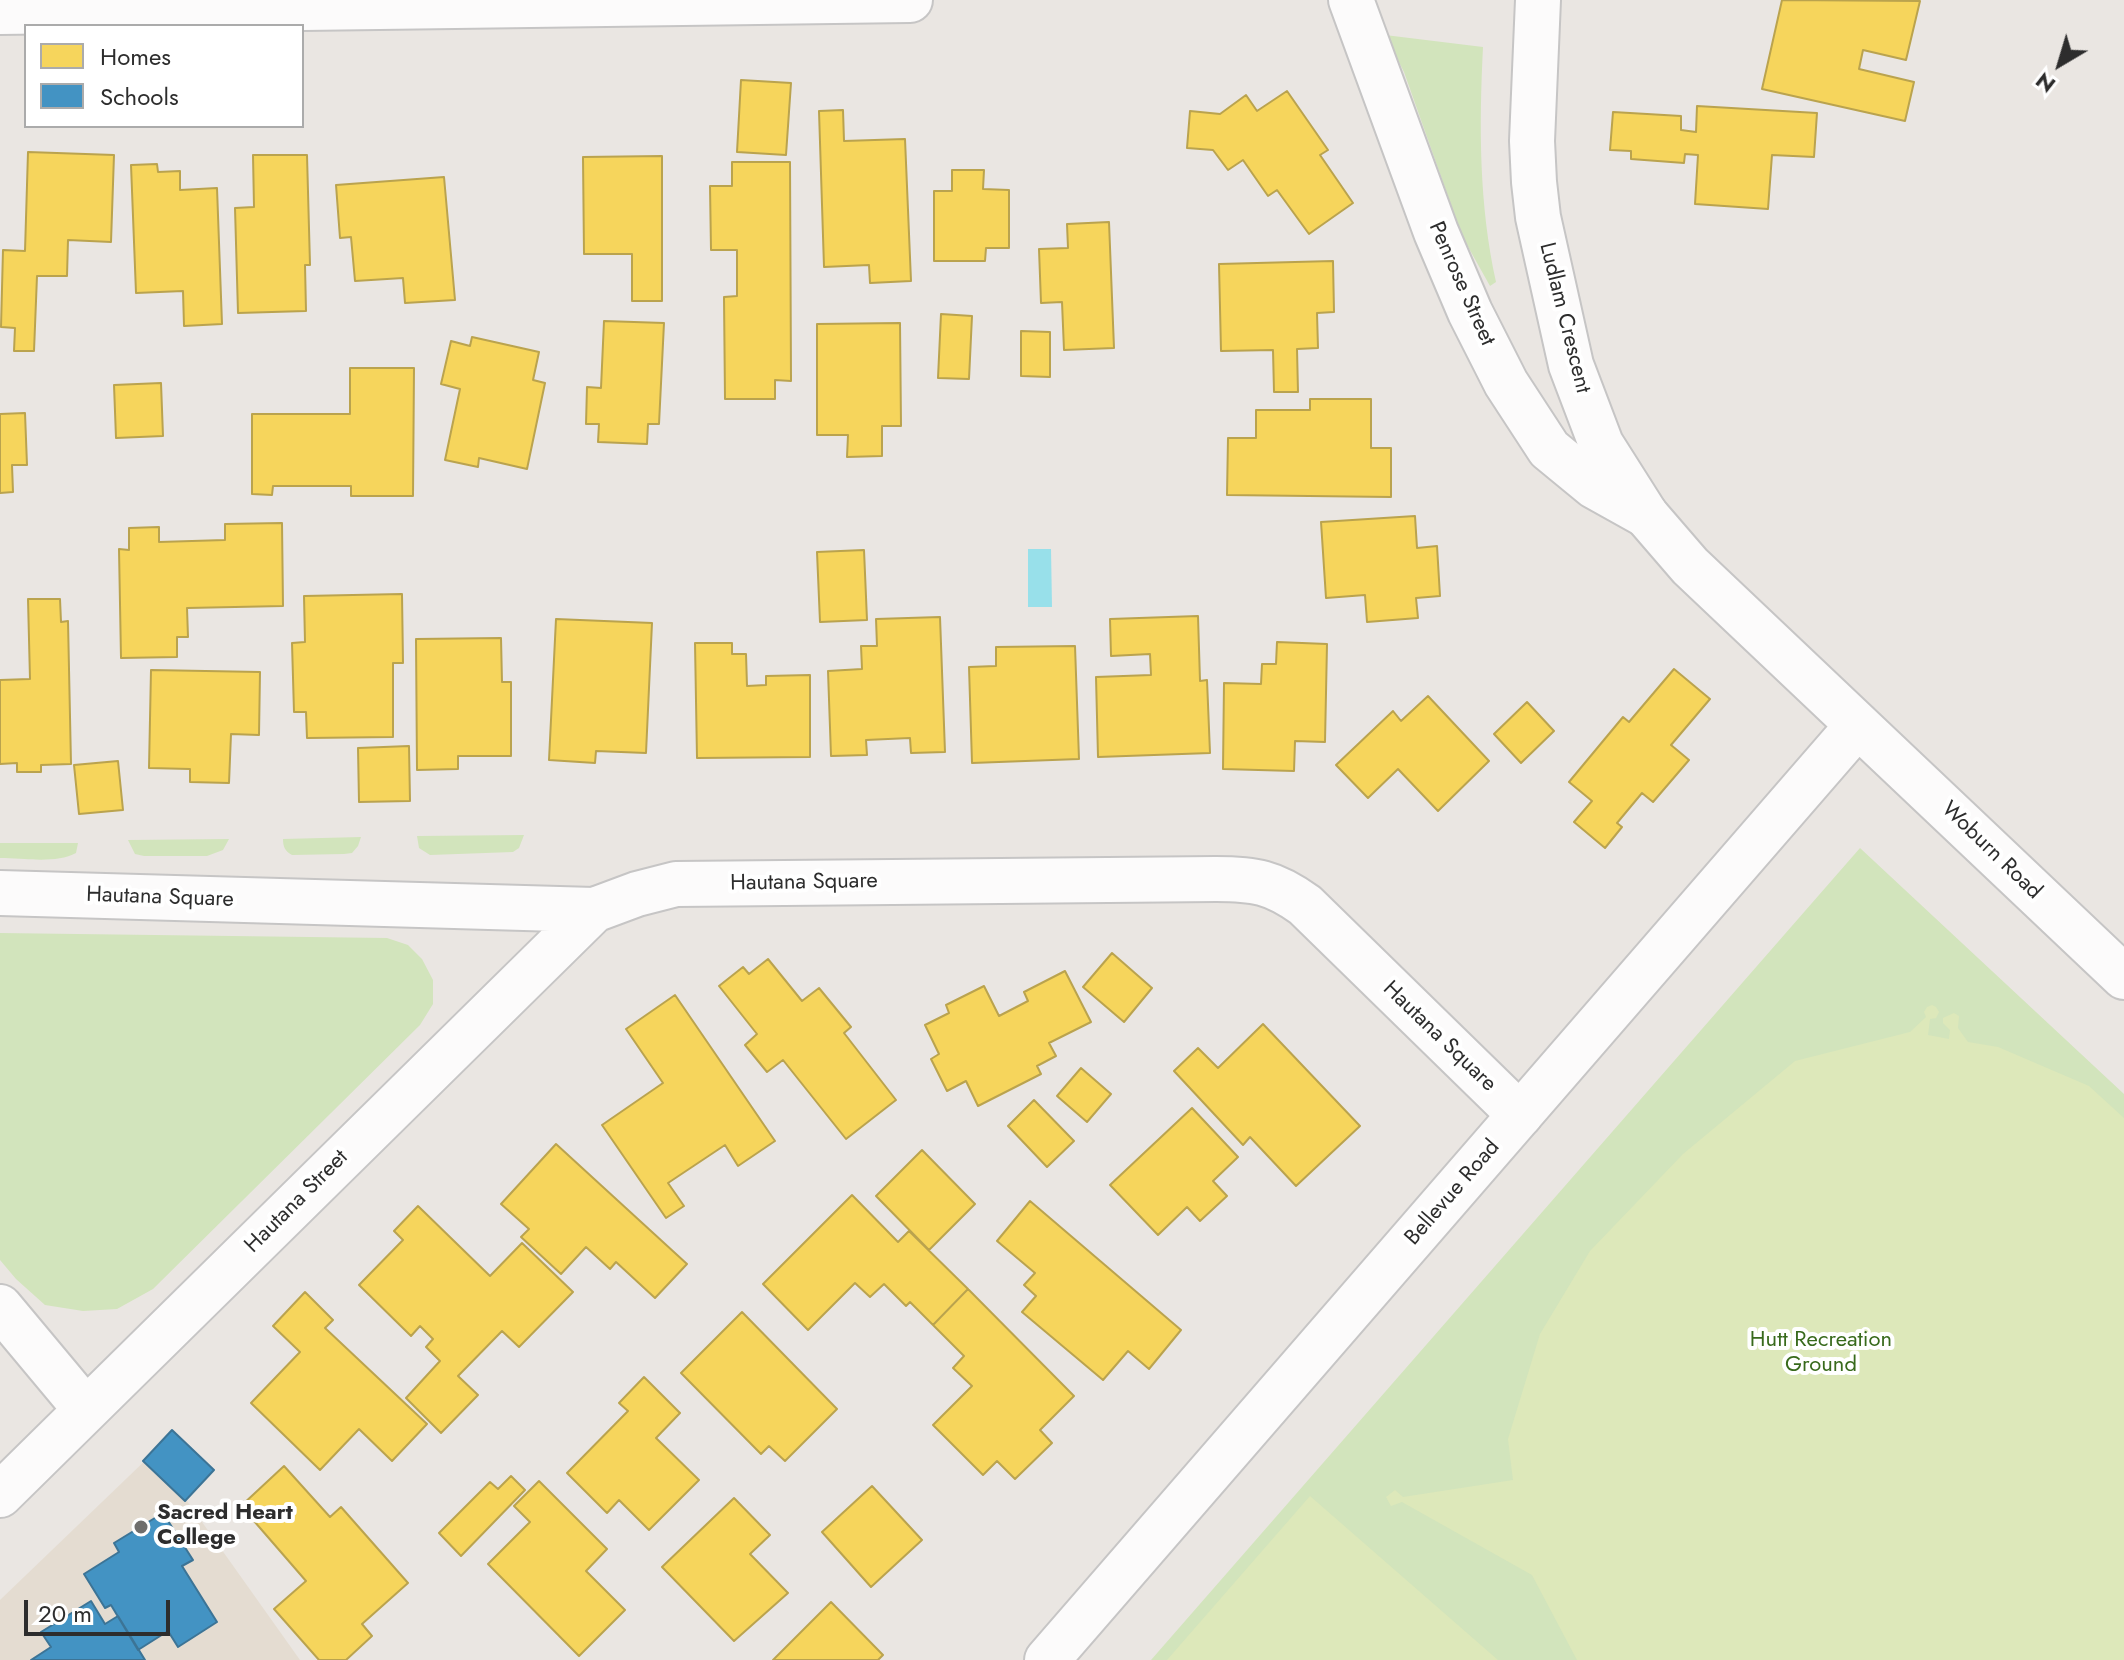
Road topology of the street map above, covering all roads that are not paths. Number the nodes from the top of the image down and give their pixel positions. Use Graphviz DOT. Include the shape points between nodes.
graph roads {
  1 [pos="910,0"];
  2 [pos="1351,0"];
  3 [pos="1538,0"];
  4 [pos="0,12"];
  5 [pos="1646,515"];
  6 [pos="1858,725"];
  7 [pos="0,893"];
  8 [pos="594,910"];
  9 [pos="2124,977"];
  10 [pos="1520,1115"];
  11 [pos="0,1307"];
  12 [pos="86,1410"];
  13 [pos="0,1495"];
  14 [pos="1047,1660"];
  1 -- 4 [label="street"];
  2 -- 5 [label="street, Penrose Street" via="1436,232 1506,383 1549,449 1594,486"];
  3 -- 5 [label="street, Ludlam Crescent" via="1532,141 1541,230 1571,365 1601,444"];
  5 -- 6 [label="street, Ludlam Crescent" via="1690,566"];
  6 -- 9 [label="street, Woburn Road"];
  6 -- 10 [label="street, Bellevue Road"];
  7 -- 8 [label="street, Hautana Square"];
  8 -- 10 [label="street, Hautana Square" via="676,884 1262,881 1305,905"];
  8 -- 12 [label="street, Hautana Street"];
  10 -- 14 [label="street, Bellevue Road"];
  11 -- 12 [label="street"];
  12 -- 13 [label="street, Hautana Street"];
}
